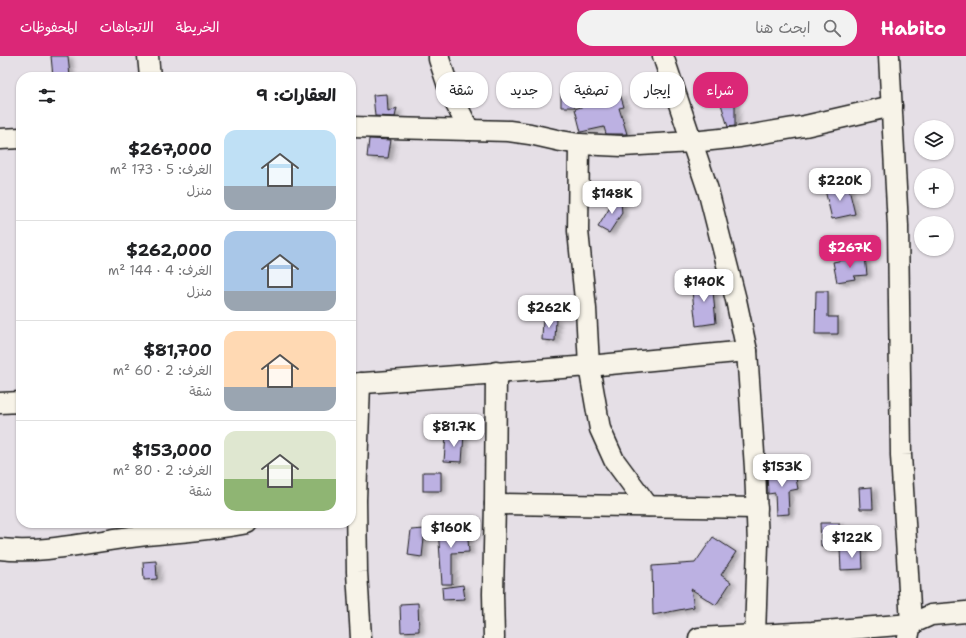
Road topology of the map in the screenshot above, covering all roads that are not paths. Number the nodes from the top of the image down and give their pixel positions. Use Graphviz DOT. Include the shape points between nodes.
graph roads {
  1 [pos="148,56"];
  2 [pos="439,56"];
  3 [pos="663,56"];
  4 [pos="889,56"];
  5 [pos="150,72"];
  6 [pos="892,106"];
  7 [pos="356,128"];
  8 [pos="469,130"];
  9 [pos="16,138"];
  10 [pos="0,139"];
  11 [pos="692,142"];
  12 [pos="579,144"];
  13 [pos="747,351"];
  14 [pos="589,366"];
  15 [pos="496,372"];
  16 [pos="356,383"];
  17 [pos="16,402"];
  18 [pos="0,403"];
  19 [pos="495,504"];
  20 [pos="648,506"];
  21 [pos="757,508"];
  22 [pos="220,528"];
  23 [pos="355,528"];
  24 [pos="0,549"];
  25 [pos="966,612"];
  26 [pos="910,631"];
  27 [pos="755,635"];
  28 [pos="361,638"];
  29 [pos="494,638"];
  30 [pos="699,638"];
  31 [pos="719,638"];
  1 -- 5 [label="street"];
  2 -- 8 [label="street" via="450,92"];
  3 -- 11 [label="street"];
  4 -- 6 [label="street"];
  6 -- 11 [label="street" via="805,126"];
  6 -- 26 [label="street"];
  7 -- 8 [label="street"];
  8 -- 12 [label="street" via="509,131"];
  9 -- 10 [label="street"];
  11 -- 12 [label="street" via="622,146"];
  11 -- 13 [label="street" via="708,190"];
  12 -- 14 [label="street" via="578,231"];
  13 -- 14 [label="street"];
  13 -- 21 [label="street"];
  14 -- 15 [label="street"];
  14 -- 20 [label="street" via="600,429 614,460"];
  15 -- 16 [label="street"];
  15 -- 19 [label="street"];
  17 -- 18 [label="street"];
  19 -- 20 [label="street"];
  19 -- 29 [label="street"];
  20 -- 21 [label="street"];
  21 -- 27 [label="street"];
  22 -- 24 [label="street" via="131,537 53,549"];
  23 -- 28 [label="street"];
  25 -- 26 [label="street" via="931,615"];
  26 -- 27 [label="street"];
  27 -- 31 [label="street"];
  30 -- 31 [label="street"];
}
